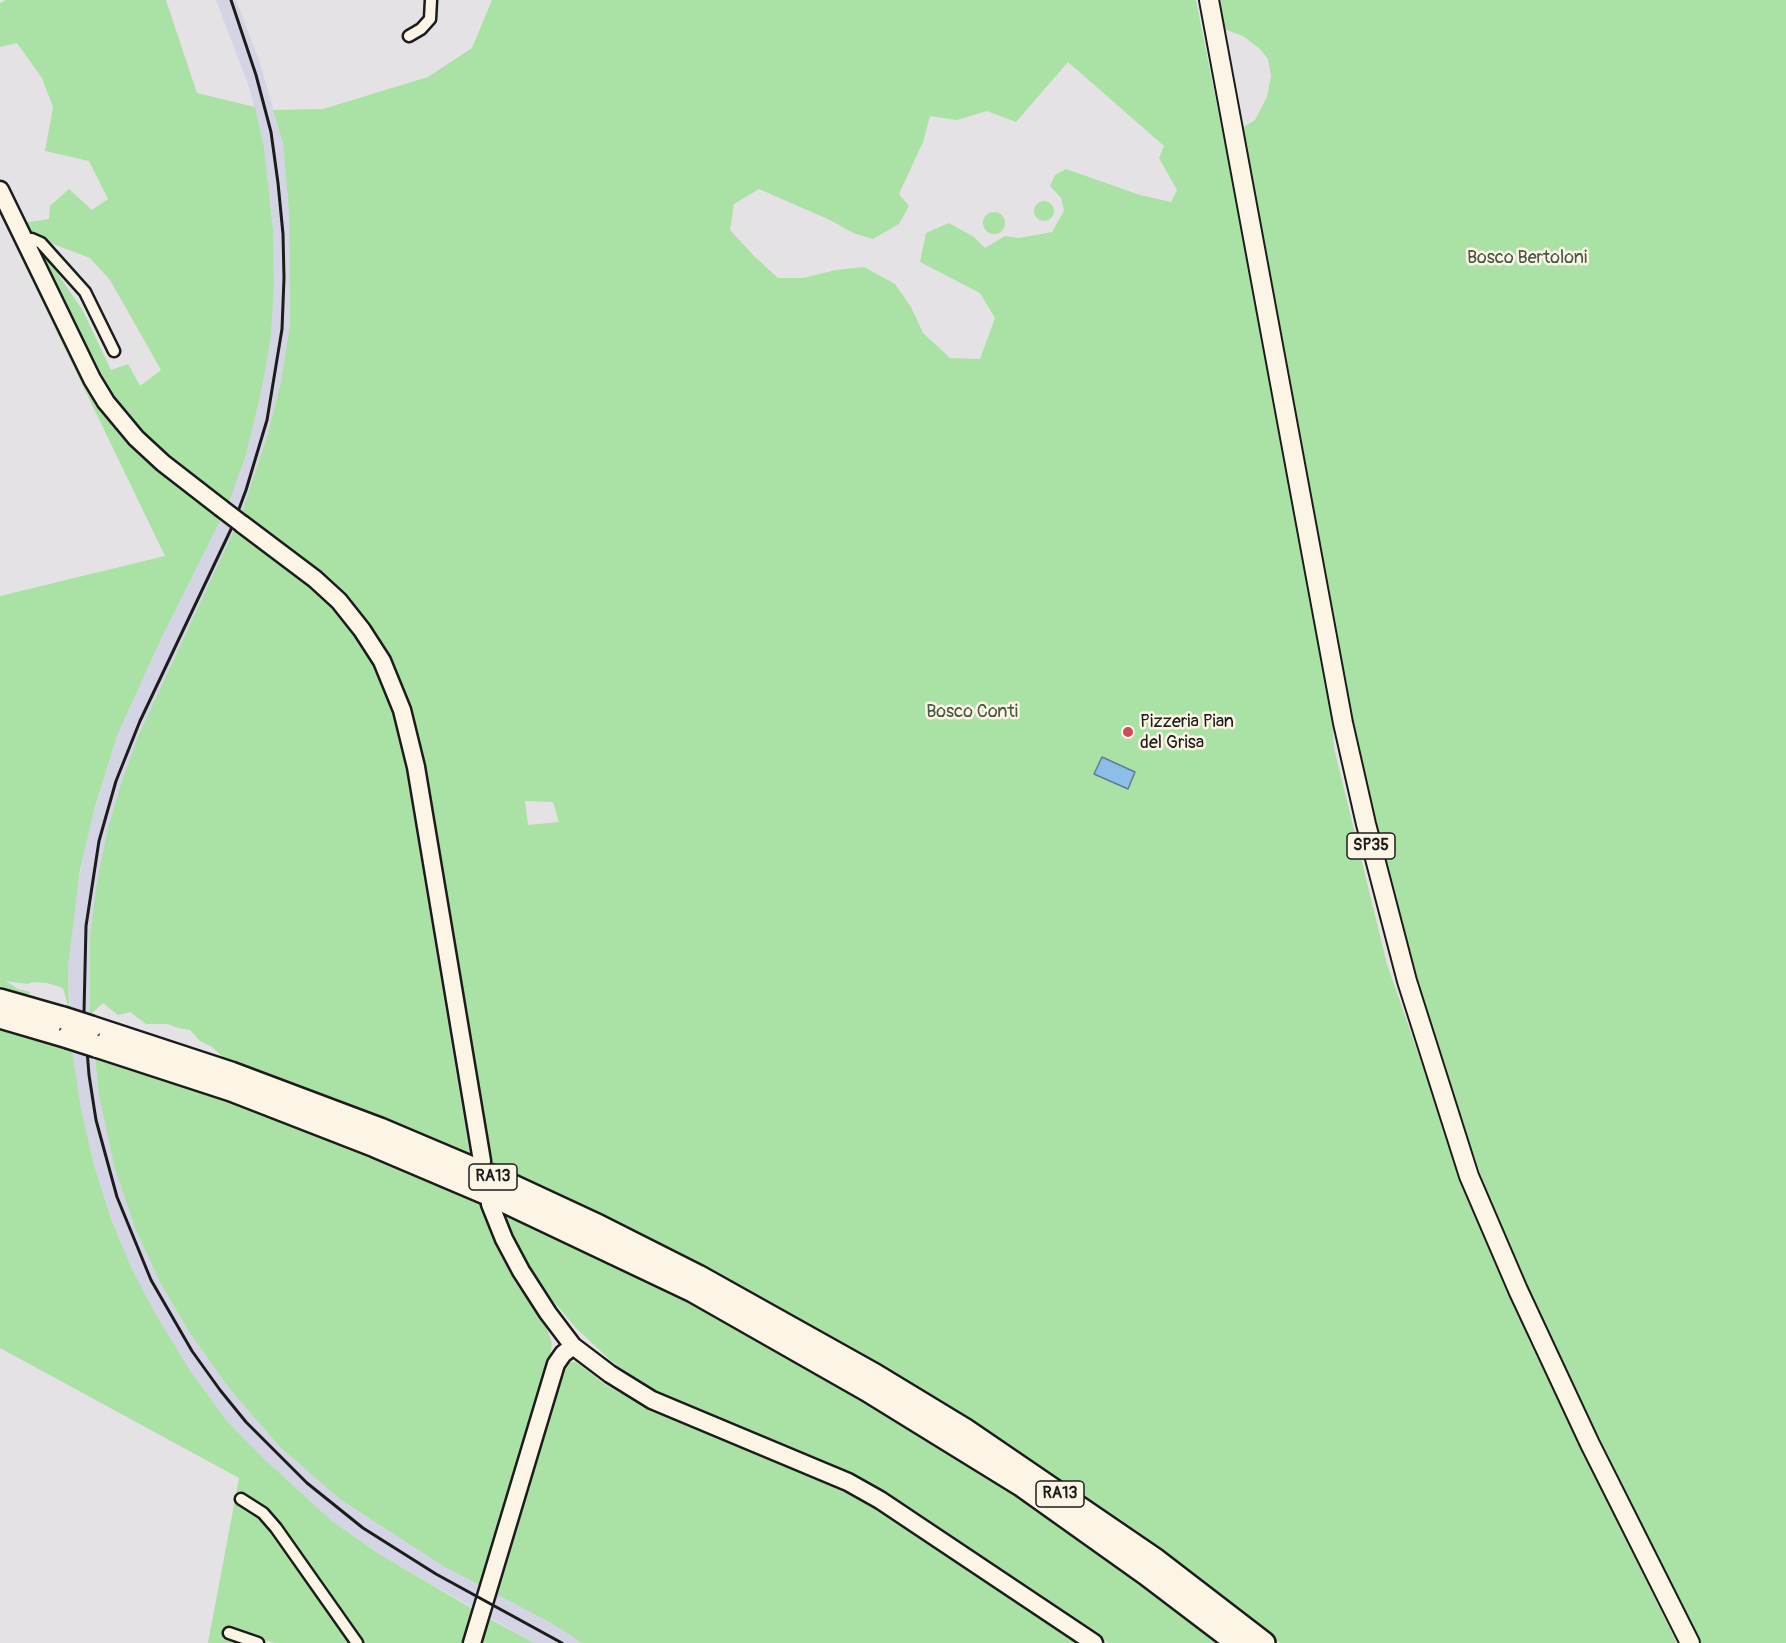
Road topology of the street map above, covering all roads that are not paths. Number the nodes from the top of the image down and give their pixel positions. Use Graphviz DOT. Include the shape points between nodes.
graph roads {
  1 [pos="430,0"];
  2 [pos="1209,0"];
  3 [pos="409,36"];
  4 [pos="0,190"];
  5 [pos="24,240"];
  6 [pos="114,351"];
  7 [pos="0,1000"];
  8 [pos="0,1017"];
  9 [pos="66,1028"];
  10 [pos="482,1161"];
  11 [pos="489,1204"];
  12 [pos="573,1346"];
  13 [pos="241,1499"];
  14 [pos="1213,1614"];
  15 [pos="229,1633"];
  16 [pos="258,1643"];
  17 [pos="357,1643"];
  18 [pos="472,1643"];
  19 [pos="1094,1643"];
  20 [pos="1237,1643"];
  21 [pos="1264,1643"];
  22 [pos="1690,1643"];
  1 -- 3 [label="street" via="430,19"];
  2 -- 22 [label="main road, SP35" via="1343,723 1407,981 1469,1176 1590,1444"];
  4 -- 5 [label="main road"];
  5 -- 6 [label="street" via="41,243 85,292"];
  5 -- 10 [label="main road, bridge" via="106,402 163,463 339,601 381,661 402,710 416,767"];
  7 -- 9 [label="highway, RA13"];
  8 -- 9 [label="highway, RA13"];
  9 -- 14 [label="highway, RA13, bridge" via="242,1077 380,1129 498,1179 698,1276 959,1436 1030,1492 1151,1567"];
  11 -- 12 [label="main road" via="521,1271"];
  12 -- 18 [label="main road" via="556,1365"];
  12 -- 19 [label="main road" via="652,1400 848,1482 880,1500"];
  13 -- 17 [label="street" via="263,1513 276,1528"];
  14 -- 20 [label="highway, RA13"];
  14 -- 21 [label="highway"];
  15 -- 16 [label="street"];
}
